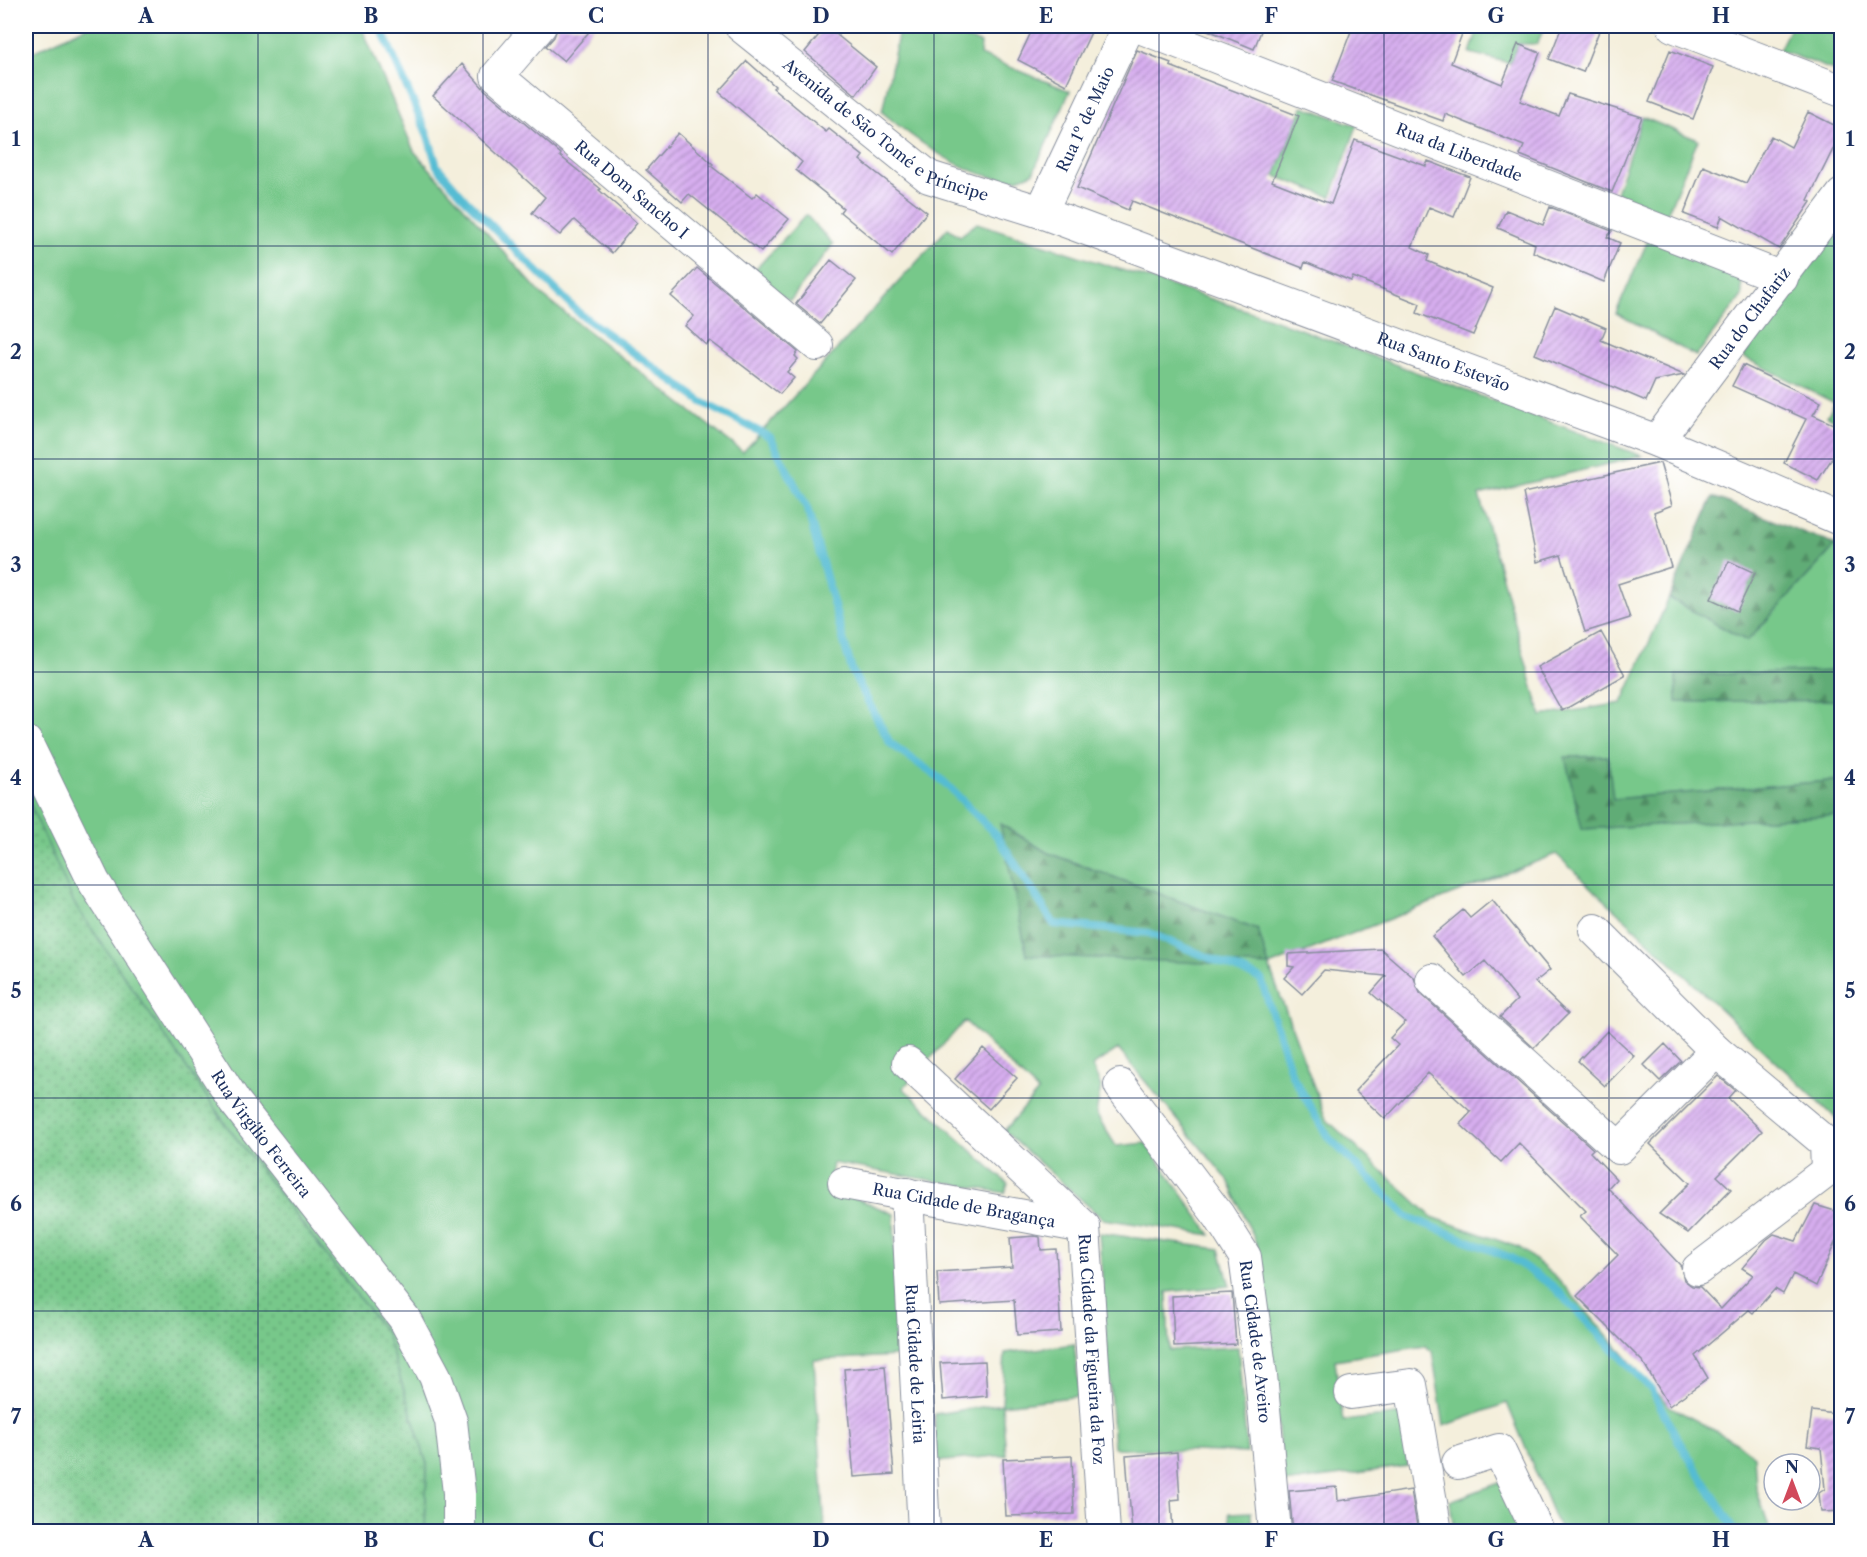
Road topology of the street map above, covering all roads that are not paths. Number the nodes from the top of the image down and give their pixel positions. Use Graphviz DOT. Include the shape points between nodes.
graph roads {
  1 [pos="540,26"];
  2 [pos="741,26"];
  3 [pos="1129,26"];
  4 [pos="1137,26"];
  5 [pos="1673,26"];
  6 [pos="1842,91"];
  7 [pos="1842,195"];
  8 [pos="1041,212"];
  9 [pos="1782,278"];
  10 [pos="817,345"];
  11 [pos="1657,441"];
  12 [pos="1842,520"];
  13 [pos="26,742"];
  14 [pos="1595,930"];
  15 [pos="1432,980"];
  16 [pos="1716,1051"];
  17 [pos="908,1063"];
  18 [pos="1120,1084"];
  19 [pos="1834,1175"];
  20 [pos="844,1183"];
  21 [pos="907,1194"];
  22 [pos="1084,1227"];
  23 [pos="1698,1269"];
  24 [pos="1351,1393"];
  25 [pos="1458,1462"];
  26 [pos="459,1532"];
  27 [pos="924,1532"];
  28 [pos="1104,1532"];
  29 [pos="1275,1532"];
  30 [pos="1436,1532"];
  31 [pos="1538,1532"];
  1 -- 10 [label="street, Rua Dom Sancho I" via="497,76"];
  2 -- 8 [label="street, Avenida de São Tomé e Príncipe" via="929,177"];
  3 -- 8 [label="street, Rua 1º de Maio"];
  4 -- 9 [label="street, Rua da Liberdade"];
  5 -- 6 [label="street"];
  7 -- 9 [label="street, Rua do Chafariz"];
  8 -- 11 [label="street, Rua Santo Estevão"];
  9 -- 11 [label="street, Rua do Chafariz"];
  11 -- 12 [label="street, Rua Santo Estevão"];
  13 -- 26 [label="street, Rua Virgílio Ferreira" via="94,882 235,1102 404,1318 435,1376 450,1421 459,1493"];
  14 -- 16 [label="street"];
  15 -- 16 [label="street" via="1619,1148"];
  16 -- 19 [label="street" via="1826,1143"];
  17 -- 22 [label="street, Rua Cidade da Figueira da Foz"];
  18 -- 29 [label="street, Rua Cidade de Aveiro" via="1219,1215 1245,1257"];
  19 -- 23 [label="street"];
  20 -- 21 [label="street, Rua Cidade de Bragança"];
  21 -- 22 [label="street, Rua Cidade de Bragança"];
  21 -- 27 [label="street, Rua Cidade de Leiria"];
  22 -- 28 [label="street, Rua Cidade da Figueira da Foz"];
  24 -- 30 [label="street" via="1411,1385"];
  25 -- 31 [label="street" via="1499,1450"];
}
